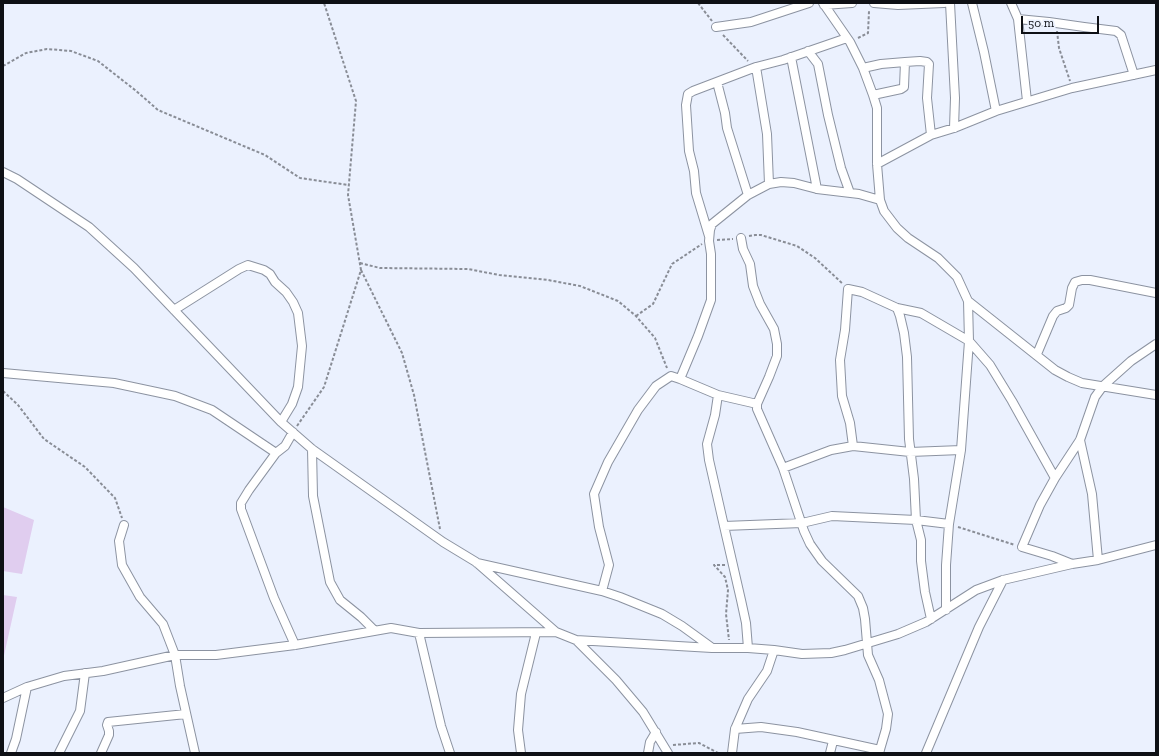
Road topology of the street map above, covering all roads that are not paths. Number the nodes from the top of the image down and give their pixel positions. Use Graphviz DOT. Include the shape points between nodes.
graph roads {
  1 [pos="809,3"];
  2 [pos="852,3"];
  3 [pos="874,3"];
  4 [pos="944,3"];
  5 [pos="950,3"];
  6 [pos="972,3"];
  7 [pos="1011,3"];
  8 [pos="824,4"];
  9 [pos="914,4"];
  10 [pos="1018,19"];
  11 [pos="716,27"];
  12 [pos="848,40"];
  13 [pos="808,51"];
  14 [pos="791,58"];
  15 [pos="905,62"];
  16 [pos="756,67"];
  17 [pos="863,68"];
  18 [pos="1156,70"];
  19 [pos="1134,75"];
  20 [pos="717,82"];
  21 [pos="873,95"];
  22 [pos="1027,101"];
  23 [pos="996,111"];
  24 [pos="954,128"];
  25 [pos="931,135"];
  26 [pos="877,164"];
  27 [pos="3,172"];
  28 [pos="769,184"];
  29 [pos="817,189"];
  30 [pos="850,193"];
  31 [pos="748,195"];
  32 [pos="880,200"];
  33 [pos="741,238"];
  34 [pos="709,239"];
  35 [pos="1156,293"];
  36 [pos="968,301"];
  37 [pos="896,308"];
  38 [pos="174,310"];
  39 [pos="969,341"];
  40 [pos="1156,344"];
  41 [pos="1037,354"];
  42 [pos="3,373"];
  43 [pos="680,379"];
  44 [pos="1103,386"];
  45 [pos="718,395"];
  46 [pos="1156,395"];
  47 [pos="757,404"];
  48 [pos="281,422"];
  49 [pos="293,432"];
  50 [pos="1080,440"];
  51 [pos="854,446"];
  52 [pos="312,449"];
  53 [pos="961,450"];
  54 [pos="276,452"];
  55 [pos="910,452"];
  56 [pos="783,468"];
  57 [pos="1055,478"];
  58 [pos="916,520"];
  59 [pos="802,522"];
  60 [pos="949,524"];
  61 [pos="124,525"];
  62 [pos="724,526"];
  63 [pos="1156,545"];
  64 [pos="1098,560"];
  65 [pos="476,562"];
  66 [pos="1072,564"];
  67 [pos="1003,580"];
  68 [pos="602,591"];
  69 [pos="946,610"];
  70 [pos="931,619"];
  71 [pos="374,630"];
  72 [pos="556,632"];
  73 [pos="418,633"];
  74 [pos="536,633"];
  75 [pos="576,640"];
  76 [pos="868,643"];
  77 [pos="295,646"];
  78 [pos="712,648"];
  79 [pos="748,648"];
  80 [pos="774,650"];
  81 [pos="175,655"];
  82 [pos="85,673"];
  83 [pos="27,687"];
  84 [pos="3,698"];
  85 [pos="186,714"];
  86 [pos="735,729"];
  87 [pos="656,732"];
  88 [pos="833,741"];
  89 [pos="666,750"];
  90 [pos="880,752"];
  91 [pos="11,753"];
  92 [pos="59,753"];
  93 [pos="101,753"];
  94 [pos="195,753"];
  95 [pos="450,753"];
  96 [pos="521,753"];
  97 [pos="648,753"];
  98 [pos="732,753"];
  99 [pos="830,753"];
  100 [pos="926,753"];
  1 -- 11 [label="street" via="751,22"];
  2 -- 8 [label="street"];
  3 -- 9 [label="street"];
  4 -- 9 [label="street"];
  5 -- 24 [label="street"];
  6 -- 23 [label="street"];
  7 -- 10 [label="street"];
  8 -- 12 [label="street"];
  10 -- 19 [label="street" via="1116,30 1121,35"];
  10 -- 22 [label="street"];
  12 -- 13 [label="street"];
  12 -- 17 [label="street"];
  13 -- 14 [label="street"];
  13 -- 30 [label="street" via="818,64 841,168"];
  14 -- 16 [label="street"];
  14 -- 29 [label="street"];
  15 -- 17 [label="street"];
  15 -- 21 [label="street" via="904,87"];
  15 -- 25 [label="street" via="920,61 929,64 927,91"];
  16 -- 20 [label="street"];
  16 -- 28 [label="street" via="767,134"];
  17 -- 21 [label="street"];
  18 -- 19 [label="street"];
  19 -- 22 [label="street" via="1072,88"];
  20 -- 31 [label="street" via="727,128"];
  20 -- 34 [label="street" via="692,91 688,94 686,105 696,193"];
  21 -- 26 [label="street" via="877,108"];
  22 -- 23 [label="street"];
  23 -- 24 [label="street"];
  24 -- 25 [label="street"];
  25 -- 26 [label="street"];
  26 -- 32 [label="street"];
  27 -- 38 [label="street" via="16,178 89,228 134,268"];
  28 -- 29 [label="street" via="794,183"];
  28 -- 31 [label="street"];
  29 -- 30 [label="street"];
  30 -- 32 [label="street"];
  31 -- 34 [label="street" via="712,224"];
  32 -- 36 [label="street" via="884,211 897,228 938,258 957,278"];
  33 -- 47 [label="street" via="750,264 753,286 774,329 778,344 777,356"];
  34 -- 43 [label="street" via="711,300"];
  35 -- 41 [label="street" via="1090,280 1075,282 1069,305 1053,316"];
  36 -- 39 [label="street"];
  36 -- 41 [label="street"];
  37 -- 39 [label="street" via="921,314"];
  37 -- 51 [label="street" via="862,292 848,289 840,360 842,396"];
  37 -- 55 [label="street" via="904,333 907,357"];
  38 -- 48 [label="street"];
  38 -- 48 [label="street" via="248,265 270,274 286,292 298,313 302,346 298,387 292,404"];
  39 -- 53 [label="street"];
  39 -- 57 [label="street" via="994,371"];
  40 -- 44 [label="street"];
  41 -- 44 [label="street" via="1068,377 1082,383"];
  42 -- 54 [label="street" via="114,383 175,396 212,410"];
  43 -- 45 [label="street"];
  43 -- 68 [label="street" via="671,376 656,386 638,410 608,462 594,494 599,527 609,564"];
  44 -- 46 [label="street"];
  44 -- 50 [label="street" via="1090,408"];
  45 -- 47 [label="street"];
  45 -- 62 [label="street" via="707,444"];
  47 -- 56 [label="street"];
  48 -- 49 [label="street"];
  49 -- 52 [label="street"];
  49 -- 54 [label="street" via="285,446"];
  50 -- 57 [label="street"];
  50 -- 64 [label="street" via="1092,494"];
  51 -- 55 [label="street"];
  51 -- 56 [label="street" via="831,450"];
  52 -- 65 [label="street" via="443,542"];
  52 -- 71 [label="street" via="313,496 330,582 340,600"];
  53 -- 55 [label="street"];
  53 -- 60 [label="street"];
  54 -- 77 [label="street" via="241,503 241,510"];
  55 -- 58 [label="street"];
  56 -- 59 [label="street"];
  57 -- 66 [label="street" via="1022,547"];
  58 -- 59 [label="street" via="832,516"];
  58 -- 60 [label="street"];
  58 -- 70 [label="street"];
  59 -- 62 [label="street"];
  59 -- 76 [label="street" via="810,544 822,561 858,596 863,608"];
  60 -- 69 [label="street"];
  61 -- 81 [label="street" via="119,541 122,565 140,597 163,624"];
  62 -- 79 [label="street" via="746,623"];
  63 -- 64 [label="street"];
  64 -- 66 [label="street"];
  65 -- 68 [label="street"];
  65 -- 72 [label="street"];
  66 -- 67 [label="street"];
  67 -- 69 [label="street" via="976,590"];
  67 -- 100 [label="street" via="979,627"];
  68 -- 78 [label="street" via="662,614"];
  69 -- 70 [label="street"];
  70 -- 76 [label="street" via="898,634"];
  71 -- 73 [label="street" via="391,628"];
  71 -- 77 [label="street"];
  72 -- 74 [label="street"];
  72 -- 75 [label="street"];
  73 -- 74 [label="street"];
  73 -- 95 [label="street"];
  74 -- 96 [label="street" via="521,694 518,730"];
  75 -- 78 [label="street"];
  75 -- 87 [label="street" via="620,685"];
  76 -- 80 [label="street" via="815,655"];
  76 -- 90 [label="street" via="868,655 879,680 888,714"];
  77 -- 81 [label="street" via="216,655"];
  78 -- 79 [label="street"];
  79 -- 80 [label="street"];
  80 -- 86 [label="street" via="767,671 748,699"];
  81 -- 82 [label="street"];
  81 -- 85 [label="street"];
  82 -- 83 [label="street" via="64,676"];
  82 -- 92 [label="street" via="80,711"];
  83 -- 84 [label="street"];
  83 -- 91 [label="street"];
  85 -- 93 [label="street" via="108,722 109,735"];
  85 -- 94 [label="street"];
  86 -- 88 [label="street" via="761,727"];
  86 -- 98 [label="street"];
  87 -- 89 [label="street"];
  87 -- 97 [label="street" via="650,742"];
  88 -- 90 [label="street"];
  88 -- 99 [label="street"];
}
